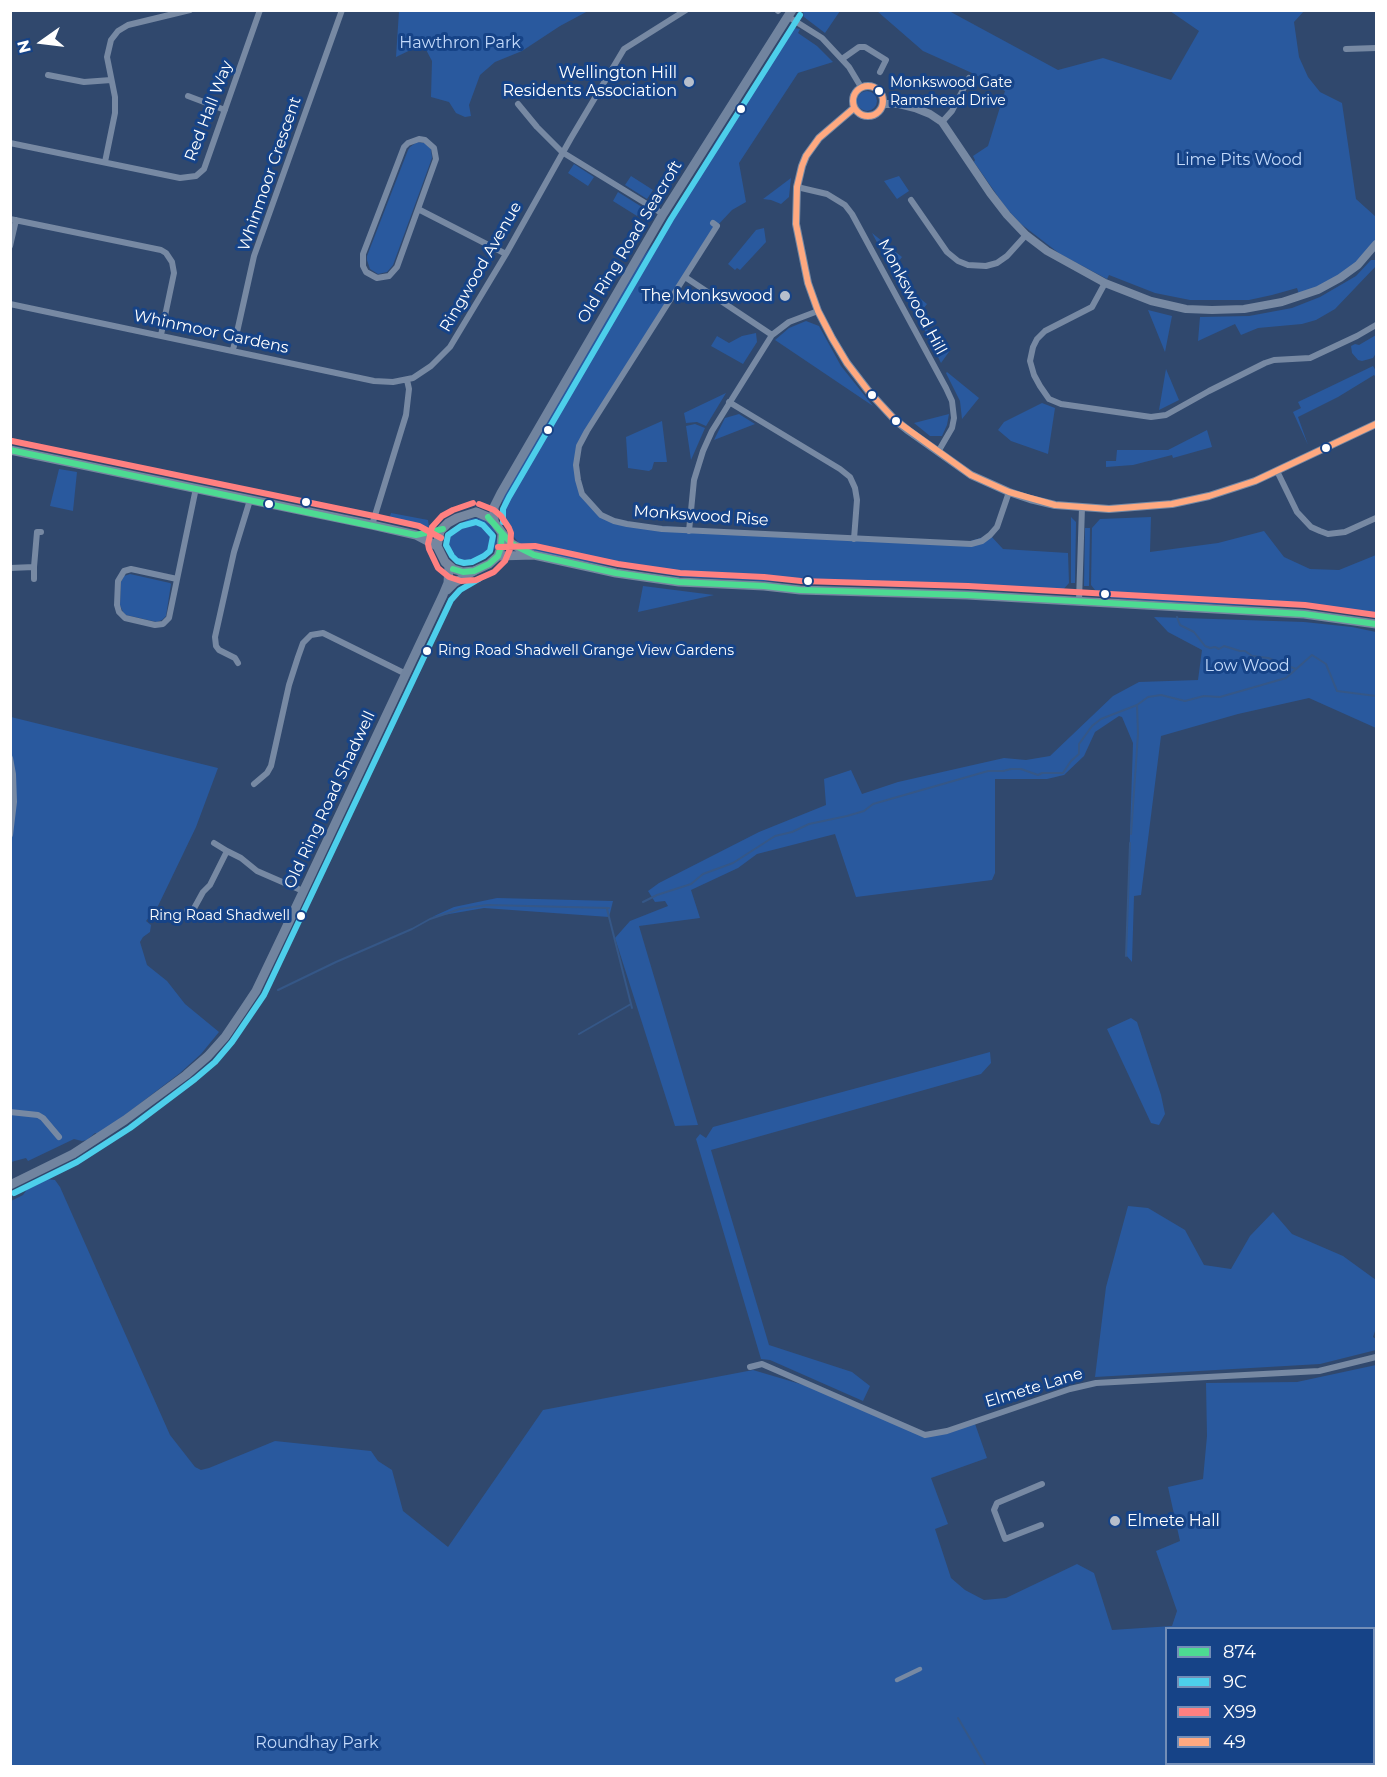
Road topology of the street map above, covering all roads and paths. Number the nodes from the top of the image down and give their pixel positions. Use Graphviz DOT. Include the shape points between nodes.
graph roads {
  1 [pos="154,10"];
  2 [pos="190,10"];
  3 [pos="260,10"];
  4 [pos="342,10"];
  5 [pos="686,10"];
  6 [pos="790,13"];
  7 [pos="155,18"];
  8 [pos="1377,48"];
  9 [pos="1346,49"];
  10 [pos="842,59"];
  11 [pos="880,72"];
  12 [pos="48,75"];
  13 [pos="969,78"];
  14 [pos="111,80"];
  15 [pos="861,87"];
  16 [pos="188,96"];
  17 [pos="518,104"];
  18 [pos="883,104"];
  19 [pos="854,108"];
  20 [pos="225,110"];
  21 [pos="942,122"];
  22 [pos="10,143"];
  23 [pos="562,152"];
  24 [pos="105,162"];
  25 [pos="797,187"];
  26 [pos="911,200"];
  27 [pos="418,209"];
  28 [pos="663,214"];
  29 [pos="13,220"];
  30 [pos="713,223"];
  31 [pos="1026,235"];
  32 [pos="10,246"];
  33 [pos="1376,247"];
  34 [pos="506,254"];
  35 [pos="685,277"];
  36 [pos="1105,283"];
  37 [pos="10,304"];
  38 [pos="818,310"];
  39 [pos="1377,325"];
  40 [pos="161,335"];
  41 [pos="772,335"];
  42 [pos="233,350"];
  43 [pos="407,380"];
  44 [pos="729,402"];
  45 [pos="1377,424"];
  46 [pos="10,450"];
  47 [pos="938,452"];
  48 [pos="1277,471"];
  49 [pos="196,488"];
  50 [pos="1009,492"];
  51 [pos="501,493"];
  52 [pos="250,500"];
  53 [pos="1082,507"];
  54 [pos="476,512"];
  55 [pos="1377,518"];
  56 [pos="494,522"];
  57 [pos="372,525"];
  58 [pos="443,528"];
  59 [pos="688,531"];
  60 [pos="41,532"];
  61 [pos="502,533"];
  62 [pos="416,535"];
  63 [pos="854,539"];
  64 [pos="437,546"];
  65 [pos="534,555"];
  66 [pos="498,556"];
  67 [pos="34,567"];
  68 [pos="449,567"];
  69 [pos="10,568"];
  70 [pos="474,570"];
  71 [pos="34,579"];
  72 [pos="177,579"];
  73 [pos="443,595"];
  74 [pos="1079,601"];
  75 [pos="1377,624"];
  76 [pos="238,663"];
  77 [pos="406,674"];
  78 [pos="10,758"];
  79 [pos="254,784"];
  80 [pos="10,835"];
  81 [pos="214,843"];
  82 [pos="227,851"];
  83 [pos="303,891"];
  84 [pos="206,918"];
  85 [pos="10,1112"];
  86 [pos="59,1137"];
  87 [pos="10,1185"];
  88 [pos="1377,1357"];
  89 [pos="750,1367"];
  90 [pos="1042,1484"];
  91 [pos="1041,1525"];
  92 [pos="920,1669"];
  93 [pos="897,1680"];
  1 -- 7 [label="street"];
  2 -- 7 [label="street"];
  3 -- 20 [label="street, Red Hall Way"];
  4 -- 42 [label="street, Whinmoor Crescent" via="254,256"];
  5 -- 23 [label="street, Ringwood Avenue" via="624,50"];
  6 -- 10 [label="street"];
  6 -- 28 [label="main road, Old Ring Road Seacroft"];
  7 -- 14 [label="street" via="128,25 114,36 108,51"];
  8 -- 9 [label="street"];
  10 -- 11 [label="street" via="866,47 886,60"];
  10 -- 15 [label="street"];
  12 -- 14 [label="street" via="84,82"];
  13 -- 21 [label="street"];
  14 -- 24 [label="street" via="115,112"];
  15 -- 18 [label="street" via="877,88"];
  15 -- 19 [label="street" via="852,97"];
  16 -- 20 [label="street"];
  17 -- 23 [label="street"];
  18 -- 19 [label="street" via="870,116 861,115"];
  18 -- 21 [label="street" via="915,108"];
  19 -- 25 [label="street" via="812,147"];
  20 -- 24 [label="street, Red Hall Way" via="204,169 196,176 180,178"];
  21 -- 31 [label="street" via="990,193"];
  22 -- 24 [label="street, Red Hall Way"];
  23 -- 28 [label="street"];
  23 -- 34 [label="street, Ringwood Avenue"];
  25 -- 38 [label="street" via="796,224"];
  25 -- 47 [label="street, Monkswood Hill" via="827,194 852,214 940,378 952,401 954,418"];
  26 -- 31 [label="street" via="947,252 968,266 997,263"];
  27 -- 27 [label="street" via="394,273 383,278 371,276 363,266 363,254 404,147 419,139 434,148 436,159"];
  27 -- 34 [label="street"];
  28 -- 51 [label="main road, Old Ring Road Seacroft"];
  29 -- 32 [label="street"];
  29 -- 40 [label="street" via="165,253 174,273"];
  30 -- 35 [label="street, Monkswood Rise" via="717,226"];
  31 -- 36 [label="street" via="1059,259"];
  33 -- 36 [label="street" via="1359,265 1318,290 1244,309 1186,309"];
  34 -- 43 [label="street, Ringwood Avenue" via="450,347 425,371"];
  35 -- 41 [label="street"];
  35 -- 59 [label="street, Monkswood Rise" via="587,431 576,465 582,494 601,515 627,524"];
  36 -- 39 [label="street" via="1092,307 1045,331 1033,347 1030,360 1034,375 1049,399 1060,404 1166,416 1265,363 1310,358"];
  37 -- 40 [label="street, Whinmoor Gardens"];
  38 -- 41 [label="street" via="789,322"];
  38 -- 47 [label="street" via="847,363 870,393 895,420"];
  40 -- 42 [label="street, Whinmoor Gardens"];
  41 -- 44 [label="street"];
  42 -- 43 [label="street, Whinmoor Gardens" via="374,381"];
  43 -- 57 [label="street" via="406,415"];
  44 -- 59 [label="street" via="698,466"];
  44 -- 63 [label="street" via="850,477 857,500"];
  45 -- 48 [label="street"];
  46 -- 49 [label="main road"];
  47 -- 50 [label="street" via="971,475"];
  48 -- 53 [label="street" via="1233,489 1187,501"];
  48 -- 55 [label="street" via="1297,512 1311,527 1328,534 1345,532"];
  49 -- 52 [label="main road"];
  49 -- 72 [label="street"];
  50 -- 53 [label="street"];
  50 -- 63 [label="street, Monkswood Rise" via="997,527 982,541 971,544"];
  51 -- 54 [label="main road, Old Ring Road Seacroft"];
  51 -- 56 [label="main road, Old Ring Road Seacroft" via="494,507"];
  52 -- 57 [label="main road"];
  52 -- 76 [label="street" via="215,637 219,650"];
  53 -- 74 [label="street"];
  54 -- 56 [label="main road"];
  54 -- 58 [label="main road"];
  56 -- 61 [label="main road"];
  57 -- 62 [label="main road"];
  58 -- 62 [label="main road"];
  58 -- 64 [label="main road"];
  59 -- 63 [label="street, Monkswood Rise"];
  60 -- 67 [label="street" via="37,532"];
  61 -- 65 [label="main road" via="512,544"];
  61 -- 66 [label="main road"];
  62 -- 64 [label="main road"];
  64 -- 68 [label="main road"];
  65 -- 66 [label="main road"];
  65 -- 74 [label="main road" via="679,582"];
  66 -- 70 [label="main road"];
  67 -- 69 [label="street"];
  67 -- 71 [label="street"];
  68 -- 70 [label="main road" via="463,572"];
  68 -- 73 [label="main road, Old Ring Road Shadwell"];
  70 -- 73 [label="main road, Old Ring Road Shadwell"];
  72 -- 72 [label="street" via="170,618 164,624 125,618 119,612 118,581 124,571 131,569"];
  73 -- 77 [label="main road, Old Ring Road Shadwell"];
  74 -- 75 [label="main road" via="1300,614"];
  77 -- 79 [label="street" via="323,633 311,635 298,657 271,766"];
  77 -- 83 [label="main road, Old Ring Road Shadwell"];
  78 -- 80 [label="street" via="14,802"];
  81 -- 82 [label="street"];
  82 -- 83 [label="street" via="257,871"];
  82 -- 84 [label="street" via="210,885 189,911"];
  83 -- 87 [label="main road, Old Ring Road Shadwell" via="256,991 208,1056 111,1130 66,1158"];
  85 -- 86 [label="street" via="44,1118"];
  88 -- 89 [label="street, Elmete Lane" via="1319,1371 1096,1383 926,1435 762,1364"];
  90 -- 91 [label="street" via="997,1503 994,1510 1005,1539"];
  92 -- 93 [label="street"];
}
